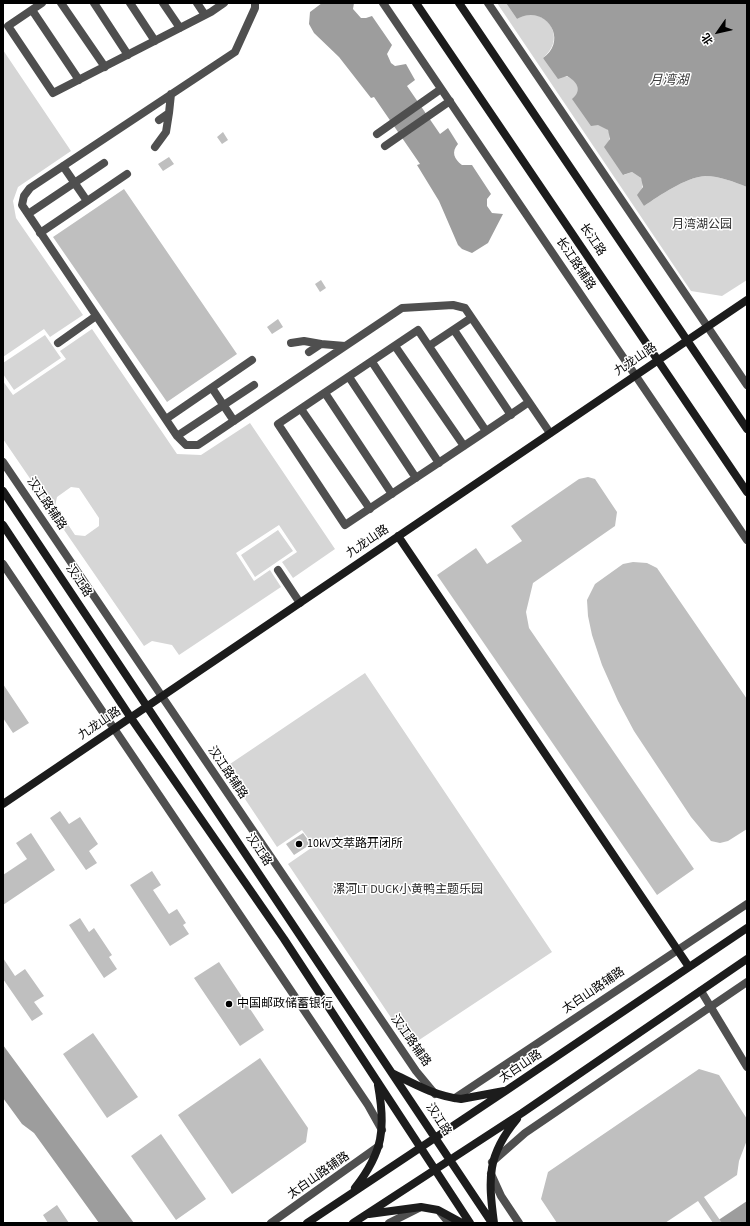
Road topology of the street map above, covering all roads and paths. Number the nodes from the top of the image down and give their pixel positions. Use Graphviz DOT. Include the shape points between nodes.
graph roads {
  1 [pos="42,3"];
  2 [pos="61,3"];
  3 [pos="94,3"];
  4 [pos="130,3"];
  5 [pos="163,3"];
  6 [pos="197,3"];
  7 [pos="224,3"];
  8 [pos="255,3"];
  9 [pos="383,3"];
  10 [pos="416,3"];
  11 [pos="459,3"];
  12 [pos="488,3"];
  13 [pos="32,10"];
  14 [pos="206,15"];
  15 [pos="180,28"];
  16 [pos="155,41"];
  17 [pos="128,55"];
  18 [pos="104,67"];
  19 [pos="79,80"];
  20 [pos="441,89"];
  21 [pos="171,94"];
  22 [pos="450,101"];
  23 [pos="169,113"];
  24 [pos="159,120"];
  25 [pos="377,134"];
  26 [pos="384,146"];
  27 [pos="155,147"];
  28 [pos="104,163"];
  29 [pos="63,166"];
  30 [pos="127,174"];
  31 [pos="74,183"];
  32 [pos="87,201"];
  33 [pos="28,214"];
  34 [pos="40,233"];
  35 [pos="747,300"];
  36 [pos="96,316"];
  37 [pos="472,318"];
  38 [pos="707,326"];
  39 [pos="454,330"];
  40 [pos="686,340"];
  41 [pos="58,343"];
  42 [pos="291,343"];
  43 [pos="321,344"];
  44 [pos="345,346"];
  45 [pos="395,346"];
  46 [pos="429,346"];
  47 [pos="309,352"];
  48 [pos="252,360"];
  49 [pos="658,360"];
  50 [pos="372,362"];
  51 [pos="636,374"];
  52 [pos="349,377"];
  53 [pos="254,385"];
  54 [pos="747,385"];
  55 [pos="212,388"];
  56 [pos="325,393"];
  57 [pos="529,402"];
  58 [pos="223,405"];
  59 [pos="301,409"];
  60 [pos="511,415"];
  61 [pos="166,419"];
  62 [pos="234,421"];
  63 [pos="747,429"];
  64 [pos="486,431"];
  65 [pos="550,433"];
  66 [pos="177,436"];
  67 [pos="464,446"];
  68 [pos="3,462"];
  69 [pos="439,462"];
  70 [pos="416,478"];
  71 [pos="3,491"];
  72 [pos="747,492"];
  73 [pos="392,494"];
  74 [pos="370,509"];
  75 [pos="3,525"];
  76 [pos="398,536"];
  77 [pos="747,540"];
  78 [pos="3,564"];
  79 [pos="278,570"];
  80 [pos="300,603"];
  81 [pos="162,698"];
  82 [pos="148,706"];
  83 [pos="131,718"];
  84 [pos="114,729"];
  85 [pos="3,804"];
  86 [pos="747,904"];
  87 [pos="747,928"];
  88 [pos="677,950"];
  89 [pos="747,959"];
  90 [pos="689,968"];
  91 [pos="747,982"];
  92 [pos="701,991"];
  93 [pos="710,1007"];
  94 [pos="747,1067"];
  95 [pos="393,1073"];
  96 [pos="378,1080"];
  97 [pos="507,1090"];
  98 [pos="435,1095"];
  99 [pos="455,1098"];
  100 [pos="522,1113"];
  101 [pos="383,1131"];
  102 [pos="435,1138"];
  103 [pos="380,1146"];
  104 [pos="421,1147"];
  105 [pos="450,1160"];
  106 [pos="492,1162"];
  107 [pos="436,1169"];
  108 [pos="491,1174"];
  109 [pos="349,1195"];
  110 [pos="420,1207"];
  111 [pos="438,1210"];
  112 [pos="363,1216"];
  113 [pos="271,1223"];
  114 [pos="307,1223"];
  115 [pos="353,1223"];
  116 [pos="389,1223"];
  117 [pos="449,1223"];
  118 [pos="462,1223"];
  119 [pos="470,1223"];
  120 [pos="493,1223"];
  121 [pos="519,1223"];
  1 -- 13 [label="street"];
  2 -- 18 [label="street"];
  3 -- 17 [label="street"];
  4 -- 16 [label="street"];
  5 -- 15 [label="street"];
  6 -- 14 [label="street"];
  7 -- 14 [label="street"];
  8 -- 21 [label="street" via="235,52"];
  9 -- 20 [label="street, 长江路辅路"];
  10 -- 49 [label="street, 长江路"];
  11 -- 40 [label="street, 长江路"];
  12 -- 38 [label="street"];
  13 -- 19 [label="street"];
  13 -- 19 [label="street" via="8,26 54,93"];
  14 -- 15 [label="street"];
  15 -- 16 [label="street"];
  16 -- 17 [label="street"];
  17 -- 18 [label="street"];
  18 -- 19 [label="street"];
  20 -- 22 [label="street, 长江路辅路"];
  20 -- 25 [label="street"];
  21 -- 23 [label="street"];
  21 -- 29 [label="street"];
  22 -- 26 [label="street"];
  22 -- 51 [label="street, 长江路辅路"];
  23 -- 24 [label="street"];
  23 -- 27 [label="street" via="166,132"];
  28 -- 31 [label="street"];
  29 -- 31 [label="street"];
  29 -- 33 [label="street" via="30,188 24,196 22,205"];
  30 -- 32 [label="street"];
  31 -- 32 [label="street"];
  31 -- 33 [label="street"];
  32 -- 34 [label="street"];
  33 -- 34 [label="street"];
  34 -- 36 [label="street"];
  35 -- 38 [label="street, 九龙山路"];
  36 -- 41 [label="street"];
  36 -- 61 [label="street"];
  37 -- 39 [label="street"];
  37 -- 44 [label="street" via="465,308 453,305 402,308"];
  37 -- 57 [label="street"];
  38 -- 40 [label="street, 九龙山路"];
  38 -- 54 [label="street"];
  39 -- 46 [label="street"];
  39 -- 60 [label="street"];
  40 -- 49 [label="street, 九龙山路"];
  40 -- 63 [label="street, 长江路"];
  42 -- 43 [label="street" via="304,341"];
  43 -- 44 [label="street"];
  43 -- 47 [label="street"];
  44 -- 62 [label="street"];
  45 -- 46 [label="street" via="418,330"];
  45 -- 50 [label="street"];
  45 -- 67 [label="street"];
  46 -- 64 [label="street"];
  48 -- 55 [label="street"];
  49 -- 51 [label="street, 九龙山路"];
  49 -- 72 [label="street, 长江路"];
  50 -- 52 [label="street"];
  50 -- 69 [label="street"];
  51 -- 65 [label="street, 九龙山路"];
  51 -- 77 [label="street, 长江路辅路"];
  52 -- 56 [label="street"];
  52 -- 70 [label="street"];
  53 -- 58 [label="street"];
  55 -- 58 [label="street"];
  55 -- 61 [label="street"];
  56 -- 59 [label="street"];
  56 -- 73 [label="street"];
  57 -- 60 [label="street"];
  57 -- 65 [label="street"];
  58 -- 62 [label="street"];
  58 -- 66 [label="street"];
  59 -- 74 [label="street"];
  59 -- 74 [label="street" via="278,424 345,525"];
  60 -- 64 [label="street"];
  61 -- 66 [label="street"];
  62 -- 66 [label="street" via="198,446 186,445"];
  64 -- 67 [label="street"];
  65 -- 76 [label="street, 九龙山路"];
  67 -- 69 [label="street"];
  68 -- 81 [label="street, 汉江路辅路"];
  69 -- 70 [label="street"];
  70 -- 73 [label="street"];
  71 -- 82 [label="street, 汉江路"];
  73 -- 74 [label="street"];
  75 -- 83 [label="street"];
  76 -- 80 [label="street, 九龙山路"];
  76 -- 88 [label="street"];
  78 -- 84 [label="street"];
  79 -- 80 [label="street"];
  80 -- 81 [label="street, 九龙山路"];
  81 -- 82 [label="street, 九龙山路"];
  81 -- 98 [label="street, 汉江路辅路" via="416,1071"];
  82 -- 83 [label="street, 九龙山路"];
  82 -- 95 [label="street, 汉江路"];
  83 -- 84 [label="street, 九龙山路"];
  83 -- 96 [label="street"];
  84 -- 85 [label="street, 九龙山路"];
  84 -- 101 [label="street"];
  86 -- 88 [label="street, 太白山路辅路"];
  87 -- 90 [label="street, 太白山路"];
  88 -- 90 [label="street"];
  88 -- 99 [label="street, 太白山路辅路"];
  89 -- 92 [label="street"];
  90 -- 97 [label="street, 太白山路"];
  91 -- 93 [label="street"];
  92 -- 93 [label="street"];
  92 -- 100 [label="street"];
  93 -- 94 [label="street"];
  93 -- 106 [label="street" via="525,1134"];
  95 -- 98 [label="street"];
  95 -- 102 [label="street, 汉江路"];
  96 -- 101 [label="street"];
  96 -- 104 [label="street"];
  97 -- 99 [label="street"];
  97 -- 102 [label="street, 太白山路"];
  98 -- 99 [label="street"];
  100 -- 105 [label="street"];
  100 -- 106 [label="street" via="502,1137"];
  101 -- 103 [label="street"];
  102 -- 104 [label="street, 太白山路"];
  102 -- 105 [label="street, 汉江路"];
  103 -- 109 [label="street" via="366,1174"];
  103 -- 113 [label="street, 太白山路辅路"];
  104 -- 107 [label="street"];
  104 -- 109 [label="street, 太白山路"];
  105 -- 107 [label="street"];
  105 -- 120 [label="street, 汉江路"];
  106 -- 108 [label="street"];
  107 -- 112 [label="street"];
  107 -- 119 [label="street"];
  108 -- 120 [label="street"];
  108 -- 121 [label="street" via="501,1196"];
  109 -- 114 [label="street, 太白山路"];
  110 -- 111 [label="street"];
  110 -- 112 [label="street" via="386,1210"];
  110 -- 116 [label="street"];
  111 -- 117 [label="street"];
  111 -- 118 [label="street"];
  112 -- 115 [label="street"];
}
